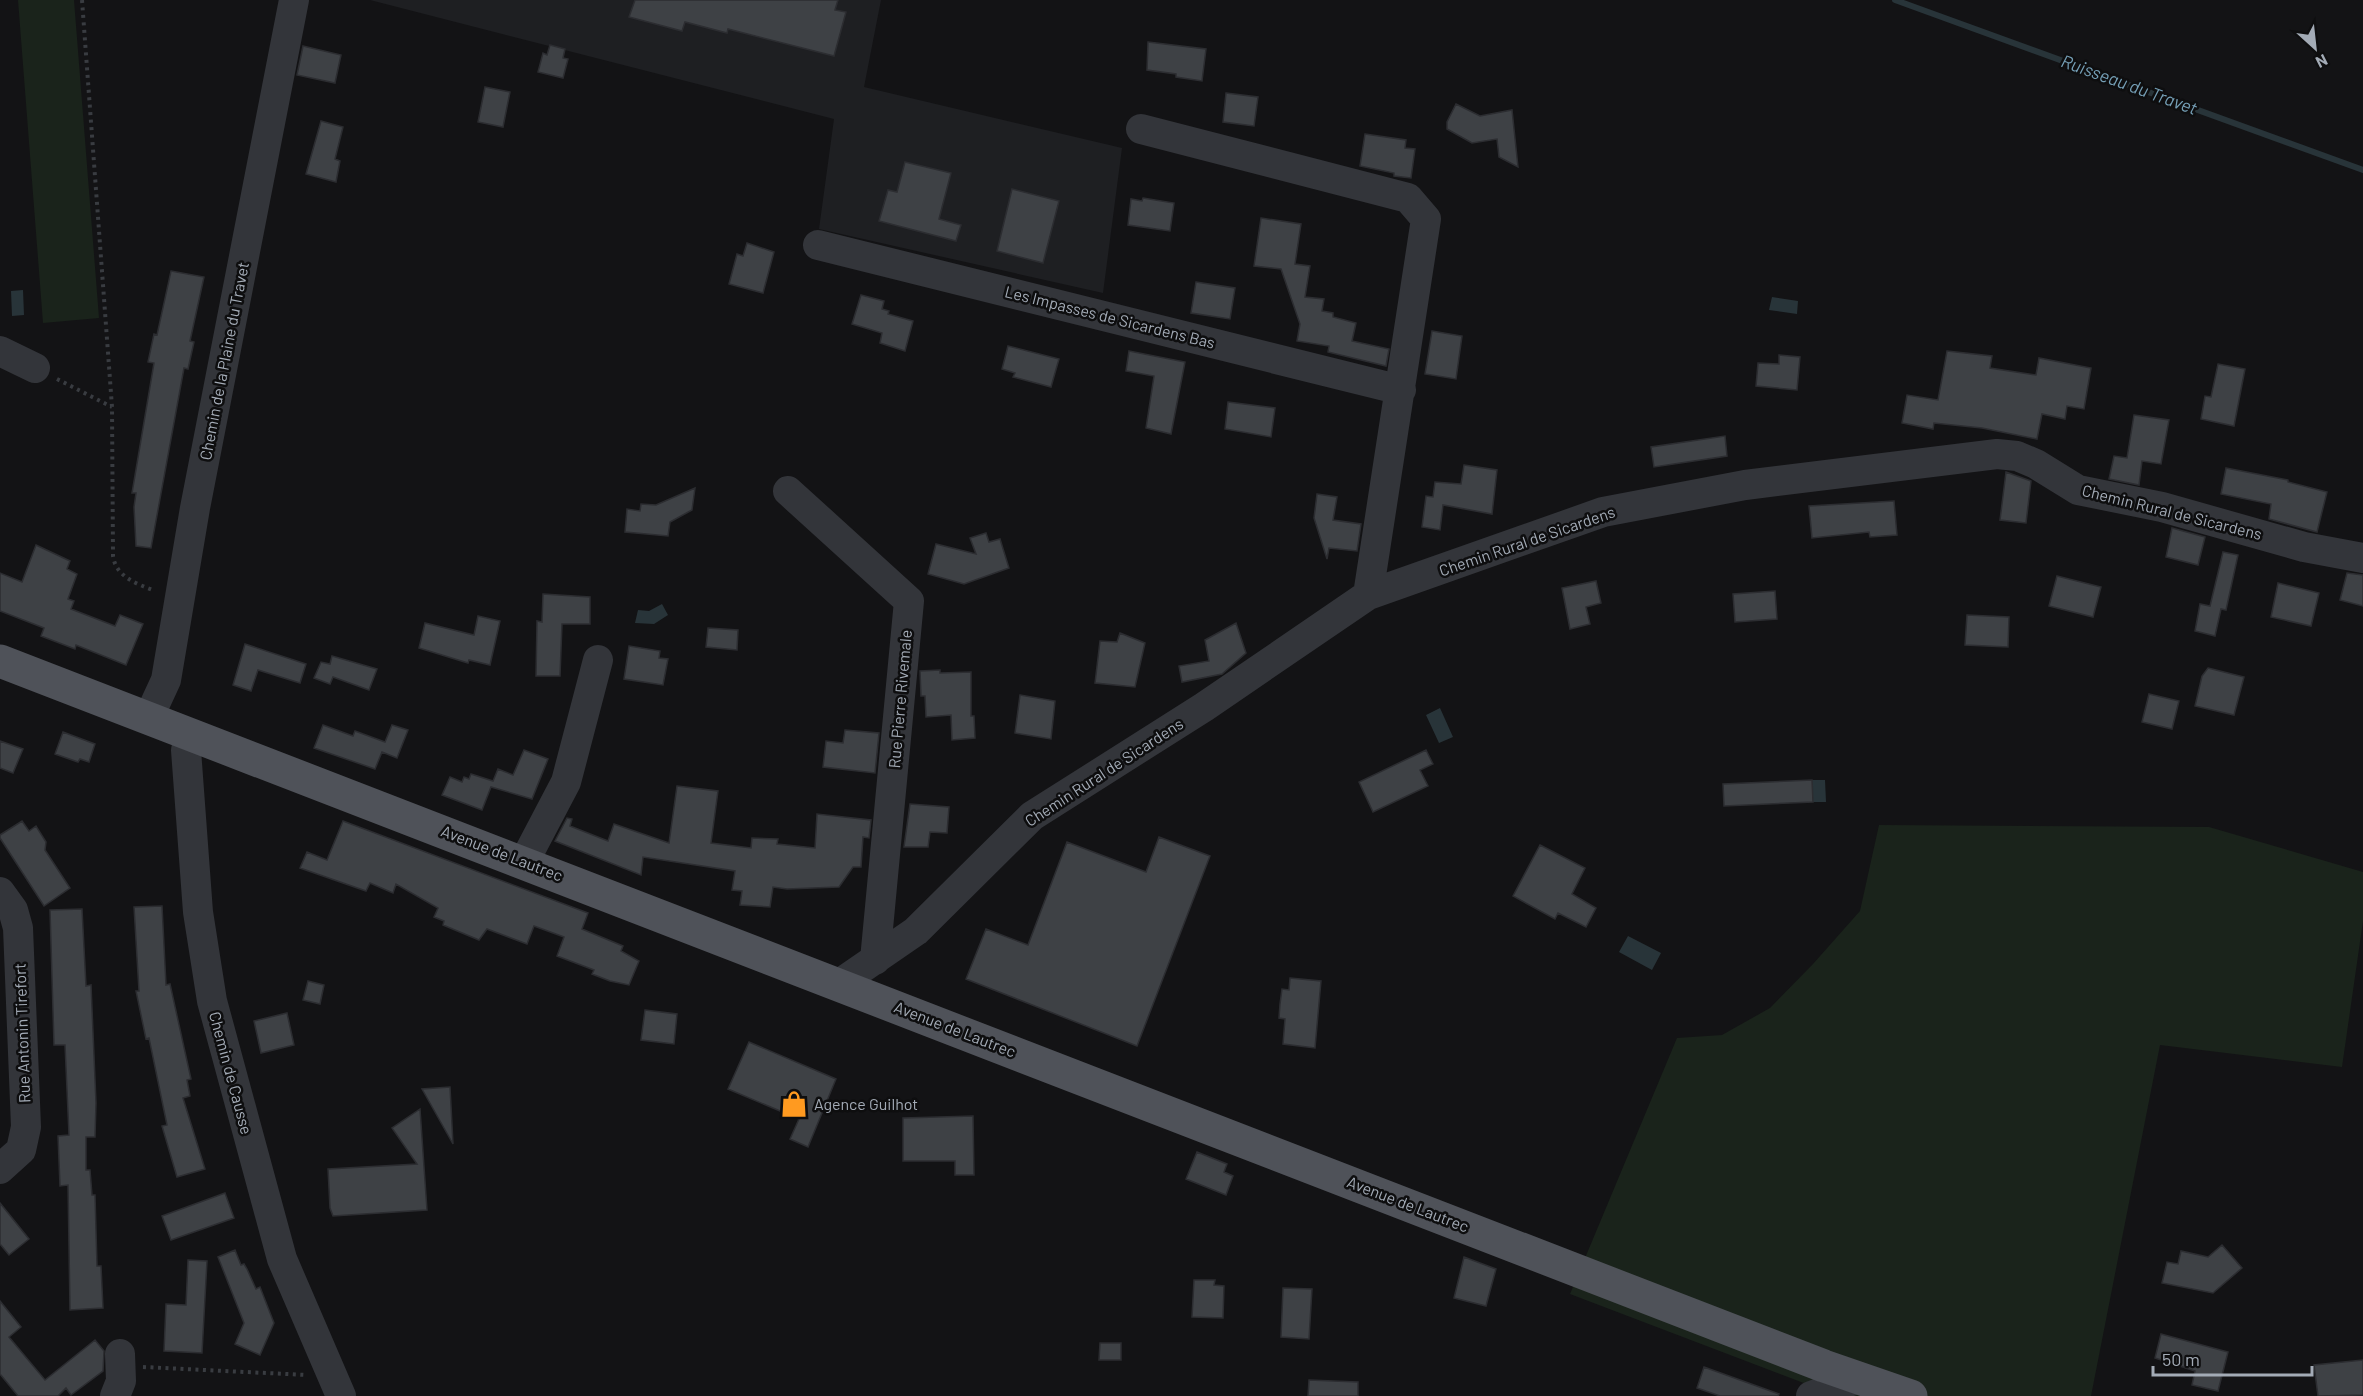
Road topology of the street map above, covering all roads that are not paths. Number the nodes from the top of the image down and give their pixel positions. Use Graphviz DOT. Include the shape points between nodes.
graph roads {
  1 [pos="294,0"];
  2 [pos="1142,129"];
  3 [pos="818,245"];
  4 [pos="0,351"];
  5 [pos="35,368"];
  6 [pos="1401,390"];
  7 [pos="788,491"];
  8 [pos="2363,558"];
  9 [pos="1368,595"];
  10 [pos="598,660"];
  11 [pos="0,661"];
  12 [pos="148,719"];
  13 [pos="191,736"];
  14 [pos="524,862"];
  15 [pos="0,892"];
  16 [pos="876,960"];
  17 [pos="839,984"];
  18 [pos="10,1023"];
  19 [pos="15,1166"];
  20 [pos="120,1360"];
  21 [pos="1859,1378"];
  22 [pos="115,1396"];
  23 [pos="341,1396"];
  24 [pos="1810,1396"];
  25 [pos="1911,1396"];
  1 -- 12 [label="street, Chemin de la Plaine du Travet" via="195,508 166,680"];
  2 -- 6 [label="street" via="1408,198 1426,219"];
  3 -- 6 [label="street, Les Impasses de Sicardens Bas"];
  4 -- 5 [label="street"];
  6 -- 9 [label="street"];
  7 -- 16 [label="street, Rue Pierre Rivemale" via="909,601"];
  8 -- 9 [label="street, Chemin Rural de Sicardens" via="2078,490 2036,464 2017,456 1997,454 1745,485 1603,512"];
  9 -- 16 [label="street, Chemin Rural de Sicardens" via="1204,707 1032,816 916,931"];
  10 -- 14 [label="street" via="566,782"];
  11 -- 12 [label="main road, Avenue de Lautrec"];
  12 -- 13 [label="main road, Avenue de Lautrec"];
  13 -- 14 [label="main road, Avenue de Lautrec"];
  13 -- 23 [label="street, Chemin de Causse" via="186,750 198,912 212,1001 282,1259"];
  14 -- 17 [label="main road, Avenue de Lautrec"];
  15 -- 18 [label="street, Rue Antonin Tirefort" via="13,910 18,928"];
  16 -- 17 [label="street, Chemin Rural de Sicardens"];
  17 -- 21 [label="main road, Avenue de Lautrec"];
  18 -- 19 [label="street, Rue Antonin Tirefort" via="26,1127"];
  20 -- 22 [label="street" via="121,1381"];
  21 -- 24 [label="street"];
  21 -- 25 [label="main road, Avenue de Lautrec"];
}
